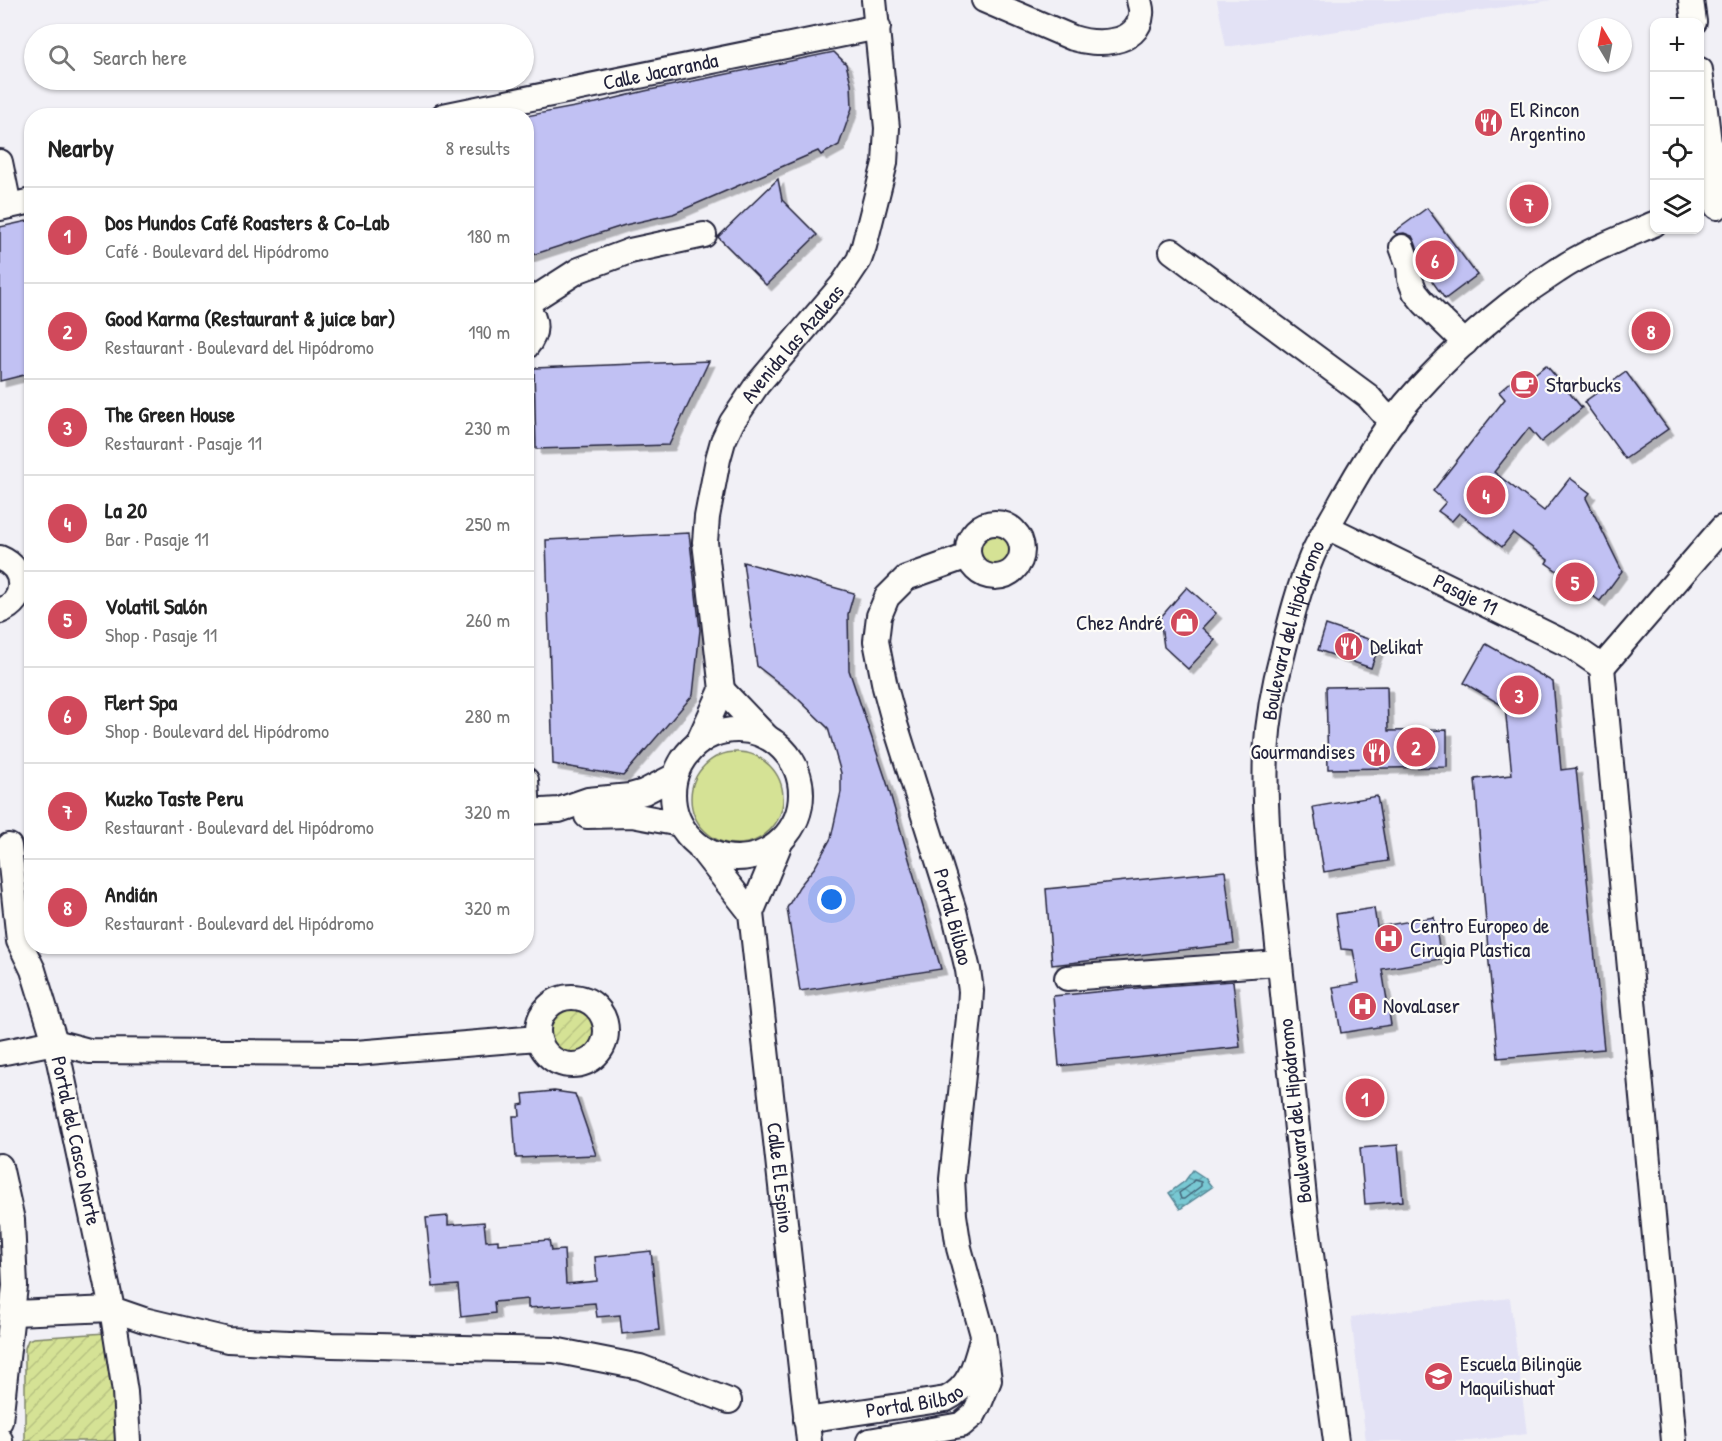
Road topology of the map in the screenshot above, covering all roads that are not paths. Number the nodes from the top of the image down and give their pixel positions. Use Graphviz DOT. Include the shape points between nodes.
graph roads {
  1 [pos="874,0"];
  2 [pos="984,0"];
  3 [pos="1139,0"];
  4 [pos="1691,0"];
  5 [pos="1693,18"];
  6 [pos="878,27"];
  7 [pos="1700,72"];
  8 [pos="482,108"];
  9 [pos="0,162"];
  10 [pos="13,205"];
  11 [pos="1713,208"];
  12 [pos="1650,226"];
  13 [pos="704,235"];
  14 [pos="1402,247"];
  15 [pos="1173,251"];
  16 [pos="534,301"];
  17 [pos="534,318"];
  18 [pos="534,335"];
  19 [pos="1465,343"];
  20 [pos="1394,420"];
  21 [pos="1327,527"];
  22 [pos="1722,528"];
  23 [pos="968,556"];
  24 [pos="0,558"];
  25 [pos="24,592"];
  26 [pos="24,595"];
  27 [pos="0,611"];
  28 [pos="1602,667"];
  29 [pos="722,690"];
  30 [pos="767,737"];
  31 [pos="698,743"];
  32 [pos="675,776"];
  33 [pos="559,810"];
  34 [pos="534,812"];
  35 [pos="680,824"];
  36 [pos="780,843"];
  37 [pos="14,846"];
  38 [pos="700,847"];
  39 [pos="751,913"];
  40 [pos="10,942"];
  41 [pos="1280,963"];
  42 [pos="1067,978"];
  43 [pos="538,1038"];
  44 [pos="55,1042"];
  45 [pos="0,1053"];
  46 [pos="0,1166"];
  47 [pos="6,1217"];
  48 [pos="112,1309"];
  49 [pos="13,1313"];
  50 [pos="983,1335"];
  51 [pos="729,1401"];
  52 [pos="903,1405"];
  53 [pos="0,1421"];
  54 [pos="808,1431"];
  55 [pos="908,1434"];
  56 [pos="128,1441"];
  57 [pos="869,1441"];
  58 [pos="1336,1441"];
  59 [pos="1674,1441"];
  1 -- 6 [label="street, Avenida las Azaleas"];
  2 -- 3 [label="street" via="1073,38 1098,43 1118,40 1136,30 1142,13"];
  4 -- 5 [label="street"];
  6 -- 8 [label="street, Calle Jacaranda"];
  6 -- 29 [label="street, Avenida las Azaleas" via="885,163 859,260 757,386 732,422 718,459 705,542"];
  7 -- 11 [label="street"];
  9 -- 10 [label="street"];
  12 -- 19 [label="street, Boulevard del Hipódromo" via="1557,271"];
  13 -- 16 [label="street" via="630,251 579,270"];
  14 -- 19 [label="street" via="1415,292"];
  15 -- 20 [label="street" via="1368,396"];
  17 -- 18 [label="street"];
  19 -- 20 [label="street, Boulevard del Hipódromo"];
  20 -- 21 [label="street, Boulevard del Hipódromo"];
  21 -- 28 [label="street, Pasaje 11" via="1573,646"];
  21 -- 41 [label="street, Boulevard del Hipódromo" via="1312,556 1288,627 1268,730 1265,801"];
  22 -- 28 [label="street"];
  23 -- 50 [label="street, Portal Bilbao" via="906,578 888,597 879,616 876,641 893,715 954,911 968,970 970,1008 952,1179 959,1248"];
  24 -- 25 [label="street" via="16,569"];
  26 -- 27 [label="street"];
  28 -- 59 [label="street"];
  29 -- 30 [label="street"];
  29 -- 31 [label="street"];
  30 -- 31 [label="street" via="747,730 726,731"];
  30 -- 36 [label="street" via="783,748 794,764 802,791 800,810"];
  31 -- 32 [label="street"];
  32 -- 33 [label="street" via="644,792 588,800"];
  32 -- 35 [label="street" via="672,796"];
  33 -- 34 [label="street"];
  33 -- 35 [label="street" via="588,816 647,816"];
  35 -- 38 [label="street"];
  36 -- 38 [label="street" via="745,858 726,858"];
  36 -- 39 [label="street, Calle El Espino"];
  37 -- 40 [label="street, Portal del Casco Norte"];
  38 -- 39 [label="street"];
  39 -- 54 [label="street, Calle El Espino"];
  40 -- 44 [label="street, Portal del Casco Norte" via="33,970"];
  41 -- 42 [label="street"];
  41 -- 58 [label="street, Boulevard del Hipódromo" via="1306,1216"];
  43 -- 44 [label="street" via="356,1053 89,1051"];
  44 -- 45 [label="street"];
  44 -- 48 [label="street, Portal del Casco Norte"];
  46 -- 47 [label="street"];
  47 -- 49 [label="street" via="15,1286"];
  48 -- 49 [label="street"];
  48 -- 51 [label="street" via="228,1340 554,1350 640,1367"];
  48 -- 56 [label="street, Portal del Casco Norte"];
  49 -- 53 [label="street"];
  50 -- 52 [label="street, Portal Bilbao" via="974,1370 962,1389 946,1399"];
  50 -- 55 [label="street, Portal Bilbao" via="989,1380 974,1414 961,1425"];
  52 -- 54 [label="street, Portal Bilbao"];
  52 -- 55 [label="street"];
  55 -- 57 [label="street, Portal Bilbao"];
}
